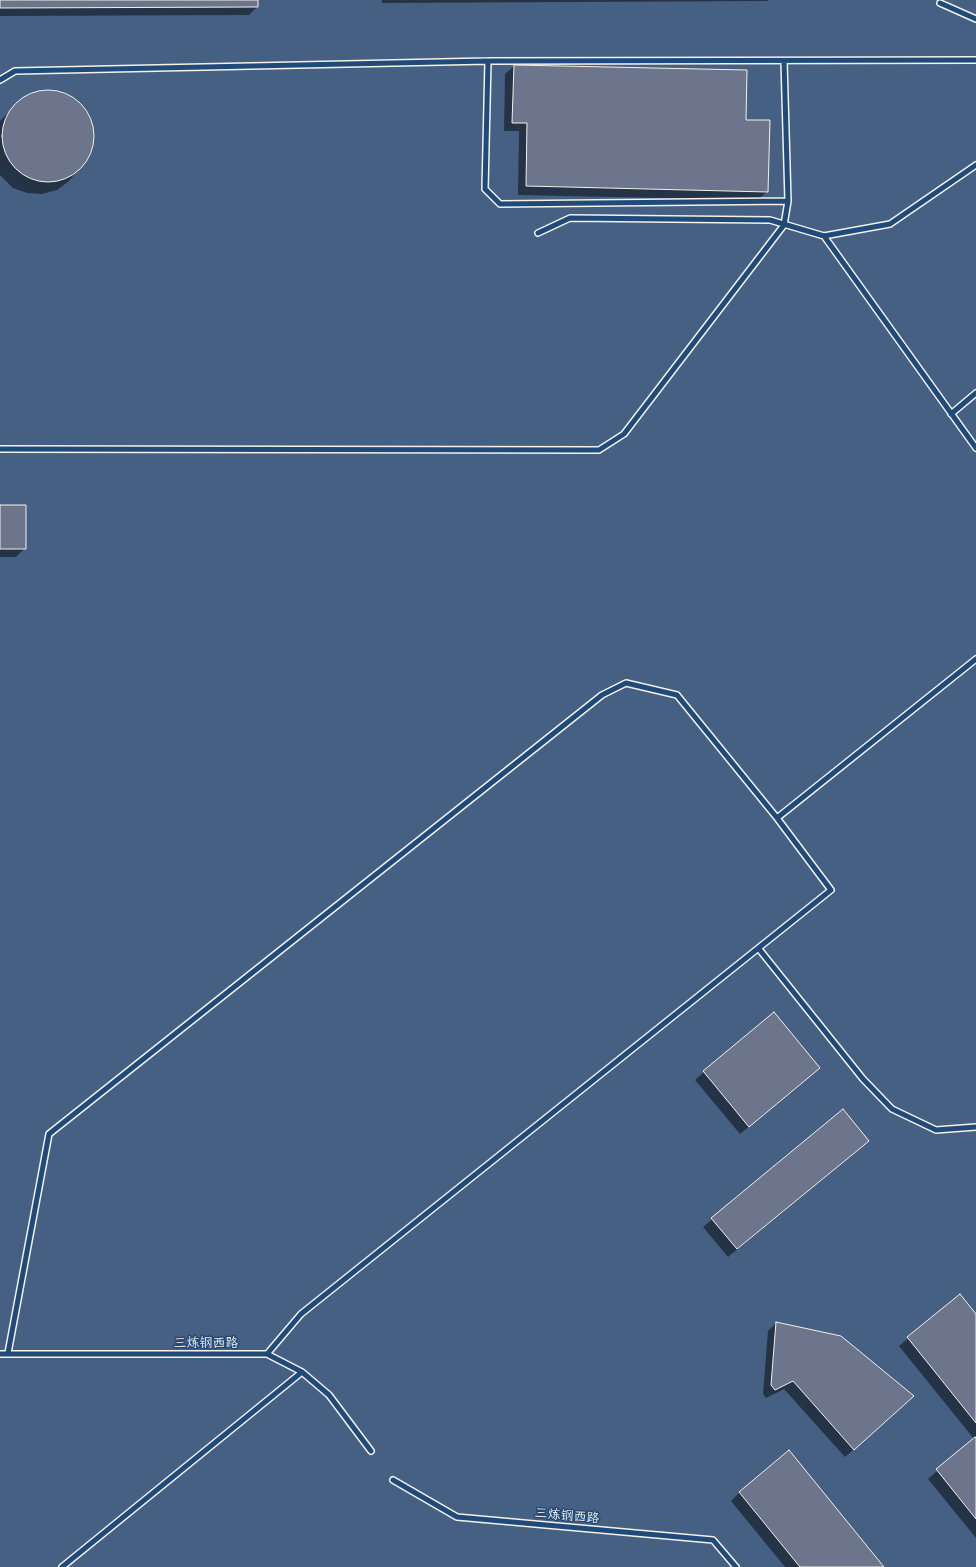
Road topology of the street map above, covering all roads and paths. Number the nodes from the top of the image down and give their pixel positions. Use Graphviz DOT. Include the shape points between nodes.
graph roads {
  1 [pos="940,3"];
  2 [pos="976,19"];
  3 [pos="976,60"];
  4 [pos="488,61"];
  5 [pos="784,61"];
  6 [pos="0,80"];
  7 [pos="976,166"];
  8 [pos="788,201"];
  9 [pos="784,225"];
  10 [pos="538,233"];
  11 [pos="824,236"];
  12 [pos="976,393"];
  13 [pos="951,414"];
  14 [pos="976,448"];
  15 [pos="0,449"];
  16 [pos="976,659"];
  17 [pos="777,818"];
  18 [pos="759,949"];
  19 [pos="976,1127"];
  20 [pos="8,1353"];
  21 [pos="0,1354"];
  22 [pos="267,1354"];
  23 [pos="302,1372"];
  24 [pos="371,1450"];
  25 [pos="393,1480"];
  26 [pos="62,1567"];
  27 [pos="736,1567"];
  1 -- 2 [label="lane"];
  3 -- 5 [label="lane"];
  4 -- 5 [label="lane"];
  4 -- 6 [label="lane" via="15,71"];
  4 -- 8 [label="lane" via="485,189 500,204"];
  5 -- 8 [label="lane"];
  7 -- 11 [label="lane" via="890,224"];
  8 -- 9 [label="lane"];
  9 -- 10 [label="lane" via="770,220 570,218"];
  9 -- 11 [label="lane"];
  9 -- 15 [label="lane" via="624,434 600,450"];
  11 -- 13 [label="lane"];
  12 -- 13 [label="lane"];
  13 -- 14 [label="lane"];
  16 -- 17 [label="lane"];
  17 -- 18 [label="lane" via="831,890"];
  17 -- 20 [label="lane" via="677,696 626,684 602,695 49,1134"];
  18 -- 19 [label="lane" via="863,1079 892,1109 936,1130"];
  18 -- 22 [label="lane" via="301,1314"];
  20 -- 21 [label="lane, 三炼钢西路"];
  20 -- 22 [label="lane, 三炼钢西路"];
  22 -- 23 [label="lane, 三炼钢西路"];
  23 -- 24 [label="lane, 三炼钢西路" via="329,1395"];
  23 -- 26 [label="lane"];
  25 -- 27 [label="lane, 三炼钢西路" via="457,1517 713,1540"];
}
